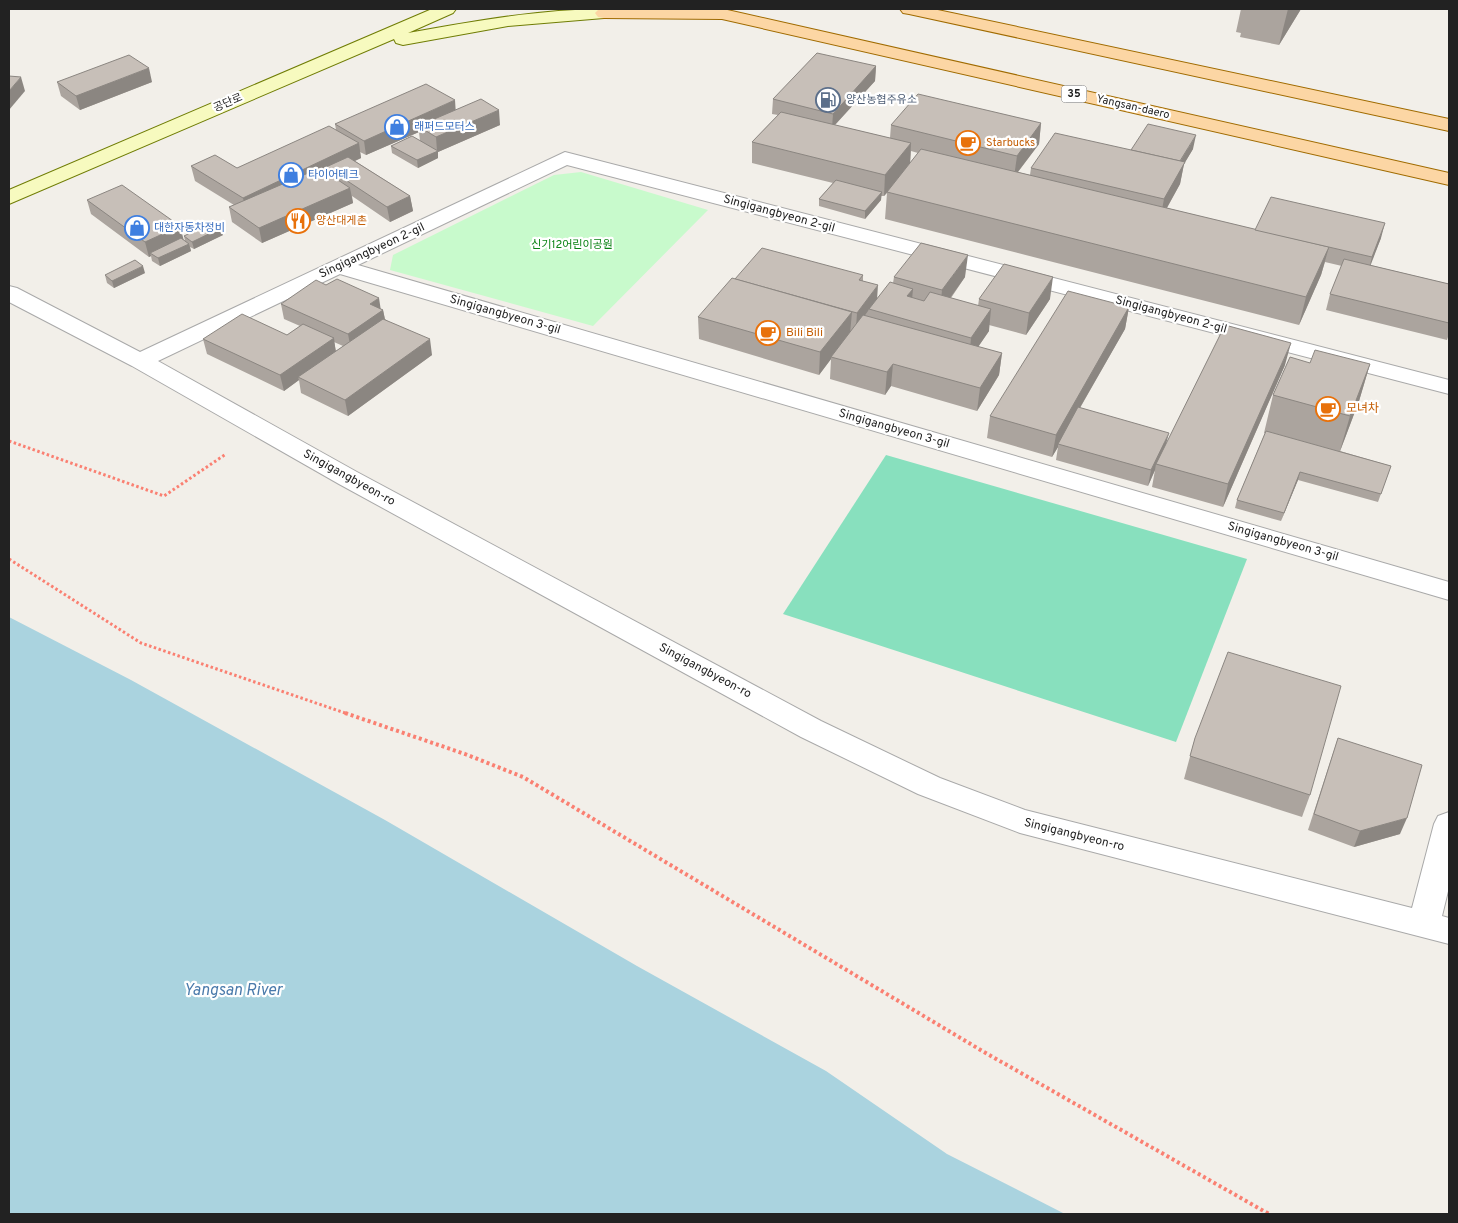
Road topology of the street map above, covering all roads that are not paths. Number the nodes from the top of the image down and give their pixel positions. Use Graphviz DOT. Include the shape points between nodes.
graph roads {
  1 [pos="402,9"];
  2 [pos="448,9"];
  3 [pos="700,9"];
  4 [pos="909,9"];
  5 [pos="604,13"];
  6 [pos="727,15"];
  7 [pos="369,42"];
  8 [pos="1449,125"];
  9 [pos="1449,179"];
  10 [pos="9,198"];
  11 [pos="339,266"];
  12 [pos="9,293"];
  13 [pos="140,361"];
  14 [pos="1449,387"];
  15 [pos="1449,591"];
  16 [pos="1449,824"];
  17 [pos="1437,928"];
  1 -- 7 [label="street"];
  2 -- 7 [label="street, 공단로"];
  3 -- 6 [label="main road, Yangsan-daero / 35"];
  4 -- 8 [label="main road"];
  5 -- 6 [label="main road"];
  5 -- 7 [label="street" via="508,21 406,39"];
  6 -- 9 [label="main road, Yangsan-daero / 35"];
  7 -- 10 [label="street, 공단로"];
  11 -- 13 [label="street, Singigangbyeon 2-gil"];
  11 -- 14 [label="street, Singigangbyeon 2-gil" via="565,158"];
  11 -- 15 [label="street, Singigangbyeon 3-gil"];
  12 -- 13 [label="street, Singigangbyeon-ro"];
  13 -- 17 [label="street, Singigangbyeon-ro" via="348,478 811,729 929,786 1020,822"];
  16 -- 17 [label="street"];
}
